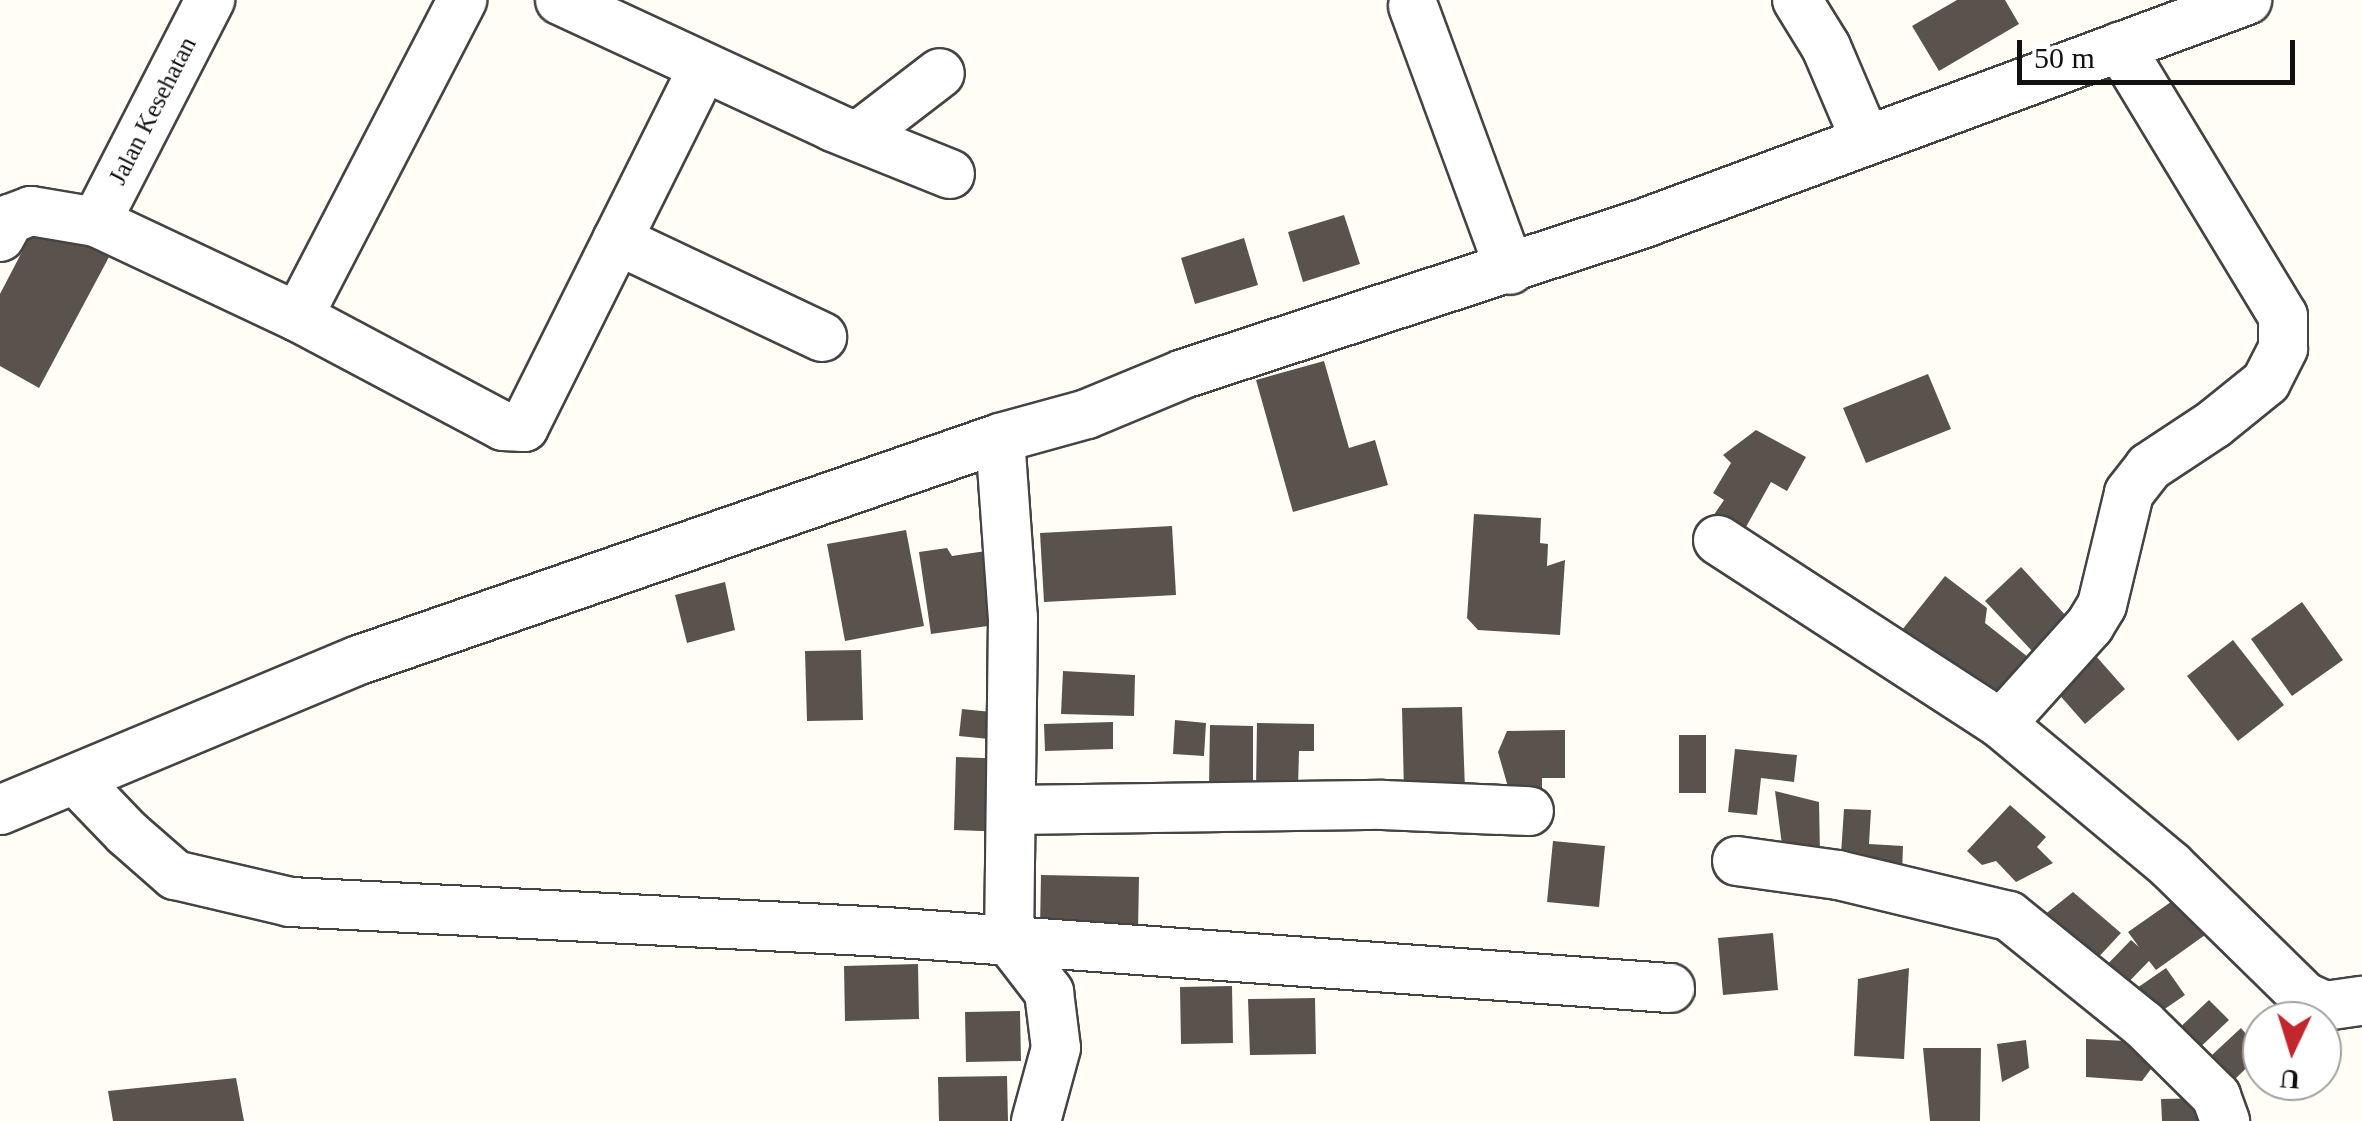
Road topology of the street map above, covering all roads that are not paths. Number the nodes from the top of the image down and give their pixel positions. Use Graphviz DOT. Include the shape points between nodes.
graph roads {
  1 [pos="210,0"];
  2 [pos="462,0"];
  3 [pos="560,0"];
  4 [pos="1797,0"];
  5 [pos="2246,0"];
  6 [pos="1413,6"];
  7 [pos="2120,47"];
  8 [pos="703,68"];
  9 [pos="940,73"];
  10 [pos="858,136"];
  11 [pos="1866,141"];
  12 [pos="950,174"];
  13 [pos="96,222"];
  14 [pos="0,237"];
  15 [pos="617,240"];
  16 [pos="1510,270"];
  17 [pos="298,317"];
  18 [pos="822,337"];
  19 [pos="1000,438"];
  20 [pos="1718,540"];
  21 [pos="2002,724"];
  22 [pos="76,780"];
  23 [pos="0,810"];
  24 [pos="1012,810"];
  25 [pos="1529,810"];
  26 [pos="1736,861"];
  27 [pos="1009,940"];
  28 [pos="1670,988"];
  29 [pos="2362,1002"];
  30 [pos="1036,1121"];
  31 [pos="2224,1121"];
  1 -- 13 [label="street, Jalan Kesehatan"];
  2 -- 17 [label="street"];
  3 -- 8 [label="street"];
  4 -- 11 [label="street" via="1826,47"];
  5 -- 7 [label="street"];
  6 -- 16 [label="street"];
  7 -- 11 [label="street"];
  7 -- 21 [label="street" via="2283,316 2283,348 2266,382 2148,467 2129,493 2096,615"];
  8 -- 10 [label="street"];
  8 -- 15 [label="street"];
  9 -- 10 [label="street"];
  10 -- 12 [label="street"];
  11 -- 16 [label="street"];
  13 -- 14 [label="street" via="31,211 10,220"];
  13 -- 17 [label="street"];
  15 -- 17 [label="street" via="524,427 503,426"];
  15 -- 18 [label="street"];
  16 -- 19 [label="street"];
  19 -- 22 [label="street" via="360,660"];
  19 -- 24 [label="street" via="1012,618"];
  20 -- 21 [label="street"];
  21 -- 29 [label="street" via="2170,865 2305,997 2324,1006"];
  22 -- 23 [label="street"];
  22 -- 27 [label="street" via="176,874 290,902"];
  24 -- 25 [label="street"];
  24 -- 27 [label="street"];
  26 -- 31 [label="street" via="1838,876 2009,916 2143,1024 2216,1096"];
  27 -- 28 [label="street"];
  27 -- 30 [label="street" via="1048,992 1054,1022 1056,1048"];
}
